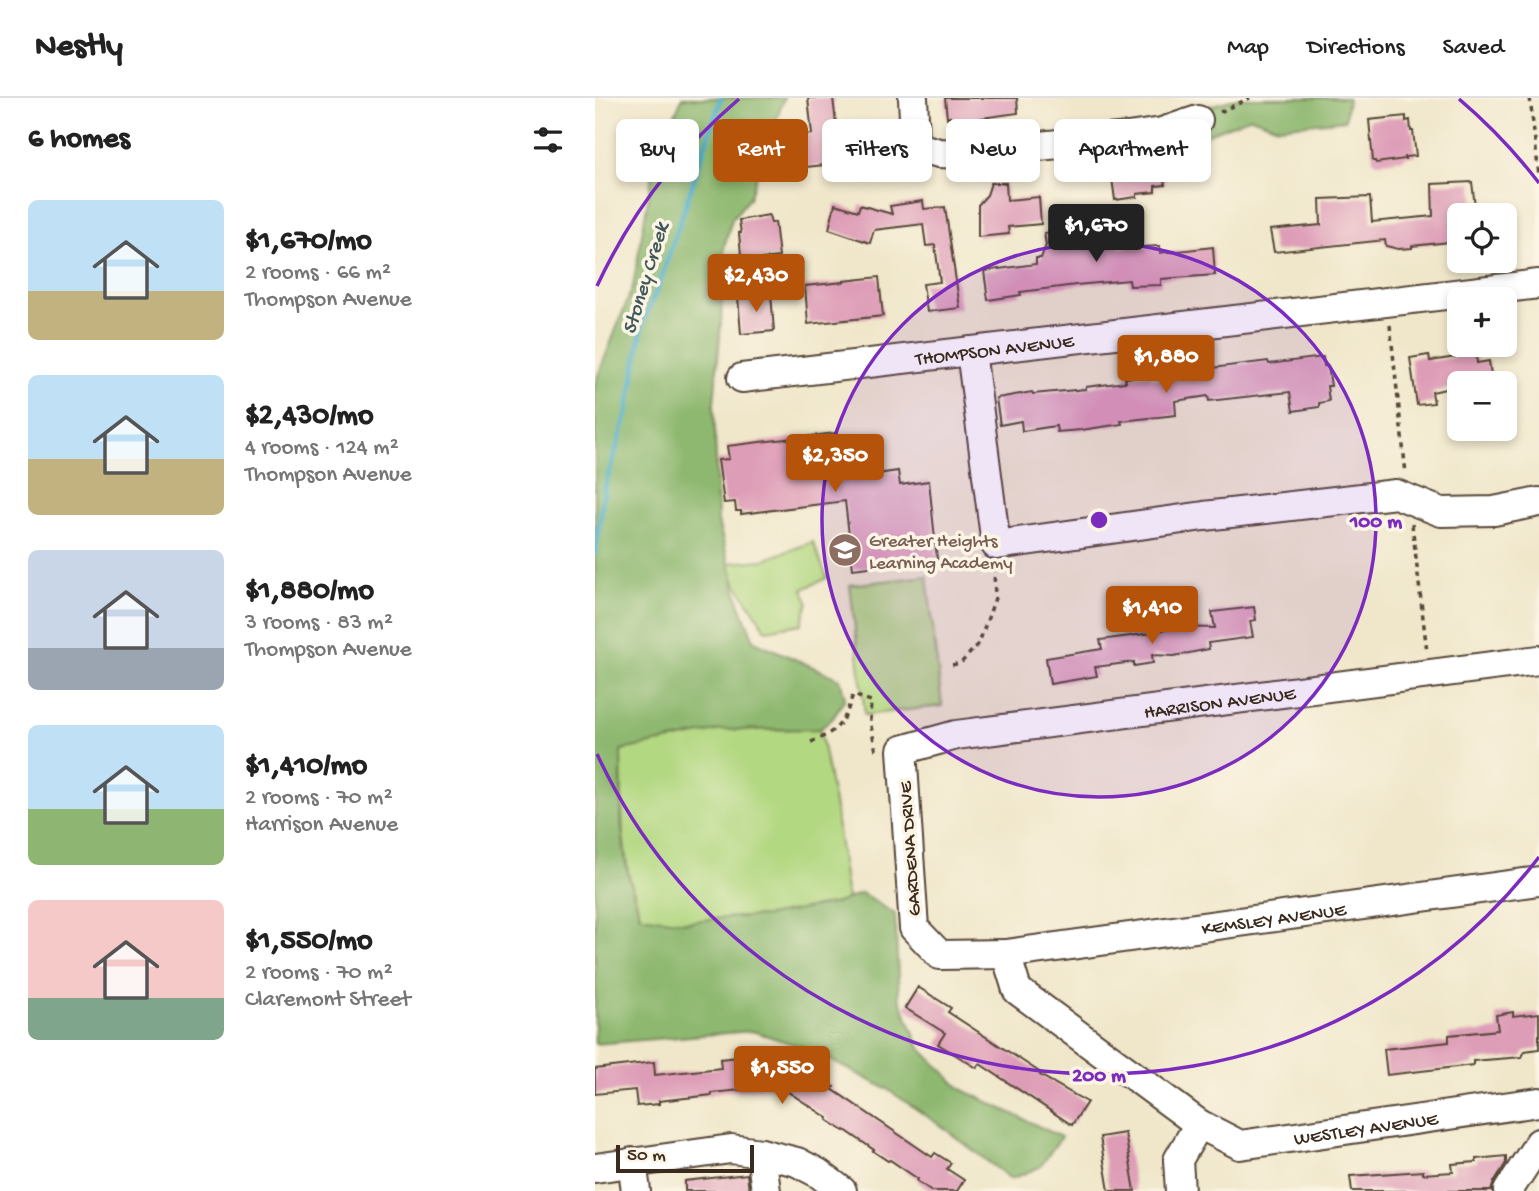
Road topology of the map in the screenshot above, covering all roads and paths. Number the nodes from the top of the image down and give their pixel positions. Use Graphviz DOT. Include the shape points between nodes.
graph roads {
  1 [pos="913,98"];
  2 [pos="1250,98"];
  3 [pos="1529,98"];
  4 [pos="1204,119"];
  5 [pos="1054,144"];
  6 [pos="1539,176"];
  7 [pos="1539,284"];
  8 [pos="1387,303"];
  9 [pos="971,351"];
  10 [pos="742,378"];
  11 [pos="1409,499"];
  12 [pos="1539,502"];
  13 [pos="996,545"];
  14 [pos="1539,660"];
  15 [pos="952,665"];
  16 [pos="1430,674"];
  17 [pos="811,742"];
  18 [pos="902,750"];
  19 [pos="1539,881"];
  20 [pos="1006,954"];
  21 [pos="1539,1102"];
  22 [pos="1199,1124"];
  23 [pos="1539,1143"];
  24 [pos="761,1153"];
  25 [pos="632,1162"];
  26 [pos="595,1168"];
  27 [pos="636,1191"];
  28 [pos="766,1191"];
  29 [pos="842,1191"];
  30 [pos="1180,1191"];
  31 [pos="1509,1191"];
  1 -- 5 [label="street" via="915,138 921,148 959,154"];
  2 -- 4 [label="path"];
  3 -- 6 [label="path"];
  7 -- 8 [label="street, THOMPSON AVENUE"];
  8 -- 9 [label="street, THOMPSON AVENUE"];
  8 -- 11 [label="path"];
  9 -- 10 [label="street, THOMPSON AVENUE"];
  9 -- 13 [label="street"];
  11 -- 12 [label="street" via="1441,512 1494,511"];
  11 -- 13 [label="street" via="1397,494 1278,506"];
  11 -- 16 [label="path"];
  13 -- 15 [label="path" via="995,597 988,620 972,653"];
  14 -- 16 [label="street, HARRISON AVENUE"];
  16 -- 18 [label="street, HARRISON AVENUE" via="956,735"];
  17 -- 18 [label="path" via="845,718 852,695 871,701 876,751"];
  18 -- 20 [label="street, GARDENA DRIVE" via="914,928 940,955"];
  19 -- 20 [label="street, KEMSLEY AVENUE"];
  20 -- 22 [label="street" via="1017,990"];
  21 -- 22 [label="street, WESTLEY AVENUE" via="1240,1145"];
  22 -- 30 [label="street" via="1178,1160"];
  23 -- 31 [label="street"];
  24 -- 25 [label="street" via="731,1149"];
  24 -- 28 [label="street"];
  24 -- 29 [label="street" via="797,1162"];
  25 -- 26 [label="street"];
  25 -- 27 [label="street"];
}
